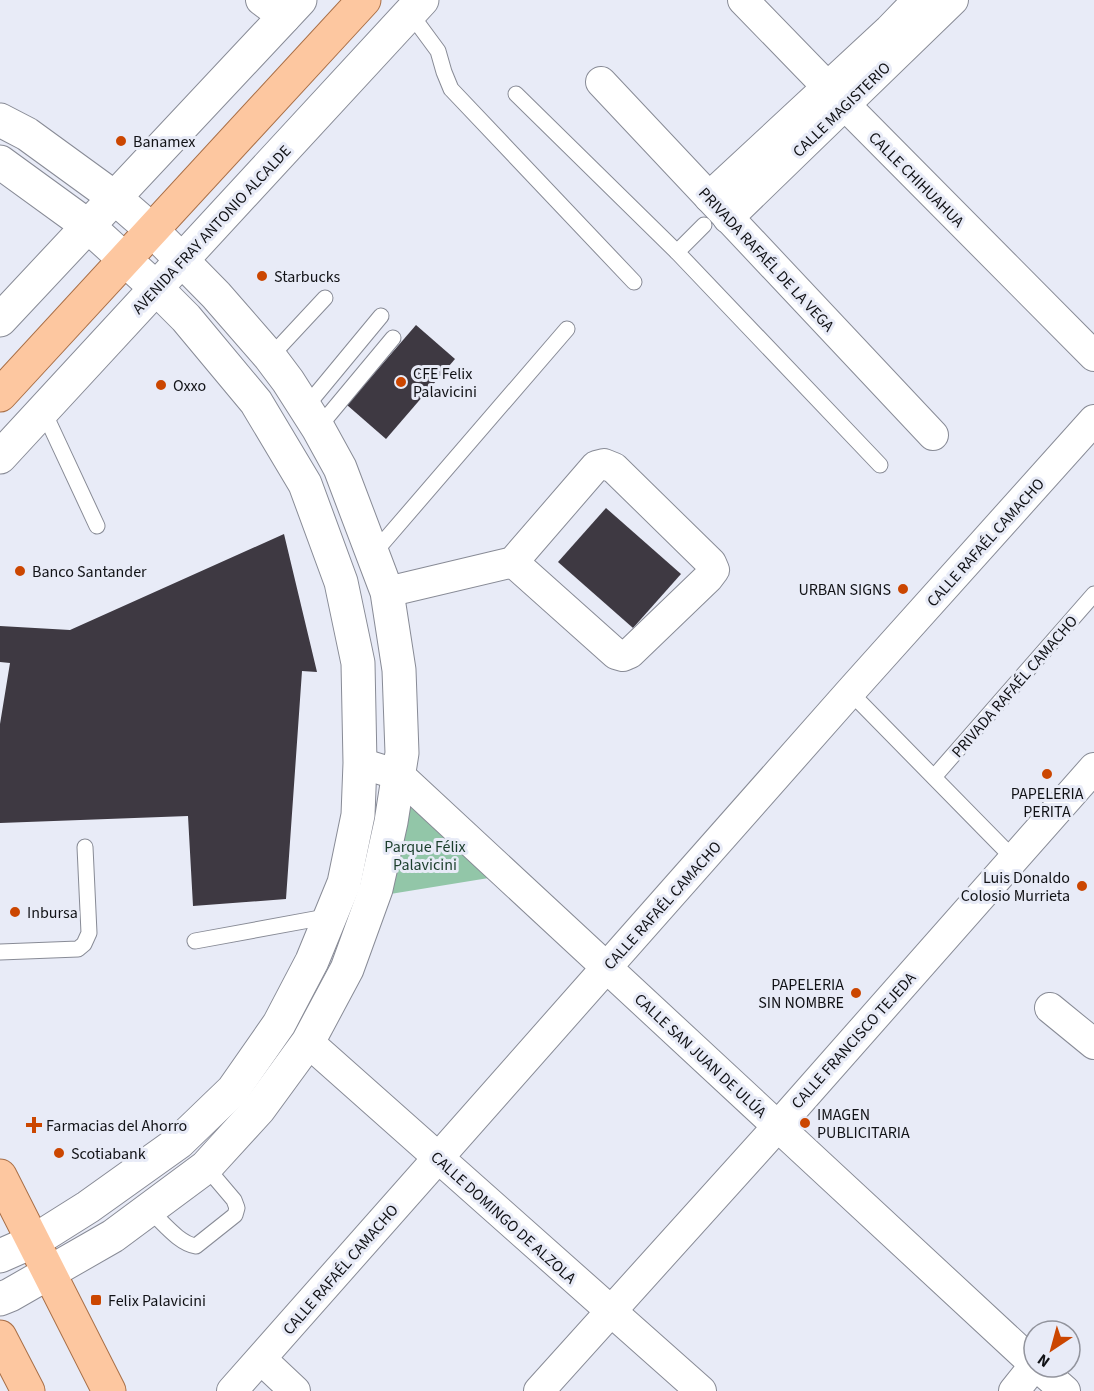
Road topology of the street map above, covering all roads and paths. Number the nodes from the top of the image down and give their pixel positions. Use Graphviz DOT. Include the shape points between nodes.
graph roads {
  1 [pos="364,0"];
  2 [pos="742,0"];
  3 [pos="918,0"];
  4 [pos="953,0"];
  5 [pos="282,6"];
  6 [pos="416,6"];
  7 [pos="601,82"];
  8 [pos="516,94"];
  9 [pos="836,96"];
  10 [pos="0,120"];
  11 [pos="0,162"];
  12 [pos="115,198"];
  13 [pos="714,213"];
  14 [pos="88,226"];
  15 [pos="153,231"];
  16 [pos="677,252"];
  17 [pos="126,260"];
  18 [pos="182,260"];
  19 [pos="634,282"];
  20 [pos="156,288"];
  21 [pos="325,298"];
  22 [pos="381,316"];
  23 [pos="0,320"];
  24 [pos="567,329"];
  25 [pos="393,338"];
  26 [pos="1094,356"];
  27 [pos="270,357"];
  28 [pos="0,395"];
  29 [pos="43,410"];
  30 [pos="311,418"];
  31 [pos="1094,420"];
  32 [pos="933,435"];
  33 [pos="0,457"];
  34 [pos="880,465"];
  35 [pos="98,526"];
  36 [pos="374,554"];
  37 [pos="513,562"];
  38 [pos="387,592"];
  39 [pos="1094,594"];
  40 [pos="850,692"];
  41 [pos="360,763"];
  42 [pos="399,775"];
  43 [pos="933,777"];
  44 [pos="1088,787"];
  45 [pos="85,847"];
  46 [pos="1014,859"];
  47 [pos="331,916"];
  48 [pos="195,941"];
  49 [pos="0,952"];
  50 [pos="607,968"];
  51 [pos="1050,1008"];
  52 [pos="308,1042"];
  53 [pos="1094,1044"];
  54 [pos="778,1126"];
  55 [pos="438,1158"];
  56 [pos="206,1167"];
  57 [pos="0,1176"];
  58 [pos="149,1210"];
  59 [pos="34,1241"];
  60 [pos="0,1256"];
  61 [pos="48,1272"];
  62 [pos="0,1299"];
  63 [pos="610,1311"];
  64 [pos="0,1337"];
  65 [pos="1022,1353"];
  66 [pos="261,1359"];
  67 [pos="1024,1379"];
  68 [pos="1051,1379"];
  69 [pos="28,1391"];
  70 [pos="109,1391"];
  71 [pos="232,1391"];
  72 [pos="294,1391"];
  73 [pos="539,1391"];
  74 [pos="701,1391"];
  75 [pos="1014,1391"];
  76 [pos="1065,1391"];
  1 -- 15 [label="main road"];
  2 -- 9 [label="street, CALLE CHIHUAHUA"];
  3 -- 9 [label="street, CALLE MAGISTERIO"];
  4 -- 9 [label="street, CALLE MAGISTERIO"];
  5 -- 12 [label="street"];
  6 -- 18 [label="street, AVENIDA FRAY ANTONIO ALCALDE"];
  6 -- 19 [label="lane" via="451,89"];
  7 -- 13 [label="street, PRIVADA RAFAÉL DE LA VEGA"];
  8 -- 16 [label="lane"];
  9 -- 13 [label="street, CALLE MAGISTERIO"];
  9 -- 26 [label="street, CALLE CHIHUAHUA"];
  10 -- 12 [label="street" via="27,134"];
  11 -- 14 [label="street"];
  12 -- 14 [label="street"];
  12 -- 15 [label="street"];
  13 -- 16 [label="lane"];
  13 -- 32 [label="street, PRIVADA RAFAÉL DE LA VEGA"];
  14 -- 17 [label="street"];
  14 -- 23 [label="street"];
  15 -- 17 [label="main road"];
  15 -- 18 [label="street"];
  16 -- 34 [label="lane"];
  17 -- 20 [label="street"];
  17 -- 28 [label="main road"];
  18 -- 20 [label="street, AVENIDA FRAY ANTONIO ALCALDE"];
  18 -- 27 [label="street"];
  20 -- 29 [label="street, AVENIDA FRAY ANTONIO ALCALDE"];
  20 -- 41 [label="street" via="256,402 305,484 341,582 358,663"];
  21 -- 27 [label="lane"];
  22 -- 30 [label="lane"];
  24 -- 36 [label="lane"];
  25 -- 30 [label="lane"];
  27 -- 30 [label="street"];
  29 -- 33 [label="street, AVENIDA FRAY ANTONIO ALCALDE"];
  29 -- 35 [label="lane"];
  30 -- 36 [label="street" via="340,468"];
  31 -- 40 [label="street, CALLE RAFAÉL CAMACHO"];
  36 -- 38 [label="street"];
  37 -- 37 [label="street" via="596,466 604,464 614,468 714,570 623,656 616,654"];
  37 -- 38 [label="street"];
  38 -- 42 [label="street" via="399,670"];
  39 -- 43 [label="lane, PRIVADA RAFAÉL CAMACHO"];
  40 -- 43 [label="lane"];
  40 -- 50 [label="street, CALLE RAFAÉL CAMACHO"];
  41 -- 42 [label="street, CALLE SAN JUAN DE ULÚA"];
  41 -- 47 [label="street" via="358,815 344,883"];
  42 -- 50 [label="street, CALLE SAN JUAN DE ULÚA"];
  42 -- 52 [label="street" via="376,889 347,969"];
  43 -- 46 [label="lane"];
  44 -- 46 [label="street, CALLE FRANCISCO TEJEDA"];
  45 -- 49 [label="lane" via="89,933 84,944 78,949"];
  46 -- 54 [label="street, CALLE FRANCISCO TEJEDA"];
  47 -- 48 [label="lane"];
  47 -- 59 [label="street" via="279,1024 233,1090 179,1142"];
  50 -- 54 [label="street, CALLE SAN JUAN DE ULÚA"];
  50 -- 55 [label="street, CALLE RAFAÉL CAMACHO"];
  51 -- 53 [label="street"];
  52 -- 55 [label="street, CALLE DOMINGO DE ALZOLA"];
  52 -- 56 [label="street" via="259,1109"];
  54 -- 63 [label="street, CALLE FRANCISCO TEJEDA"];
  54 -- 65 [label="street, CALLE SAN JUAN DE ULÚA"];
  55 -- 63 [label="street, CALLE DOMINGO DE ALZOLA"];
  55 -- 66 [label="street, CALLE RAFAÉL CAMACHO"];
  56 -- 58 [label="street"];
  56 -- 58 [label="lane" via="237,1208 235,1215 196,1246 181,1240"];
  57 -- 59 [label="main road"];
  58 -- 61 [label="street" via="113,1236"];
  59 -- 60 [label="street"];
  59 -- 61 [label="main road"];
  61 -- 62 [label="street"];
  61 -- 70 [label="main road"];
  63 -- 73 [label="street, CALLE FRANCISCO TEJEDA"];
  63 -- 74 [label="street, CALLE DOMINGO DE ALZOLA"];
  64 -- 69 [label="main road"];
  66 -- 71 [label="street, CALLE RAFAÉL CAMACHO"];
  66 -- 72 [label="street"];
  67 -- 75 [label="street"];
  68 -- 76 [label="street, CALLE SAN JUAN DE ULÚA"];
}
